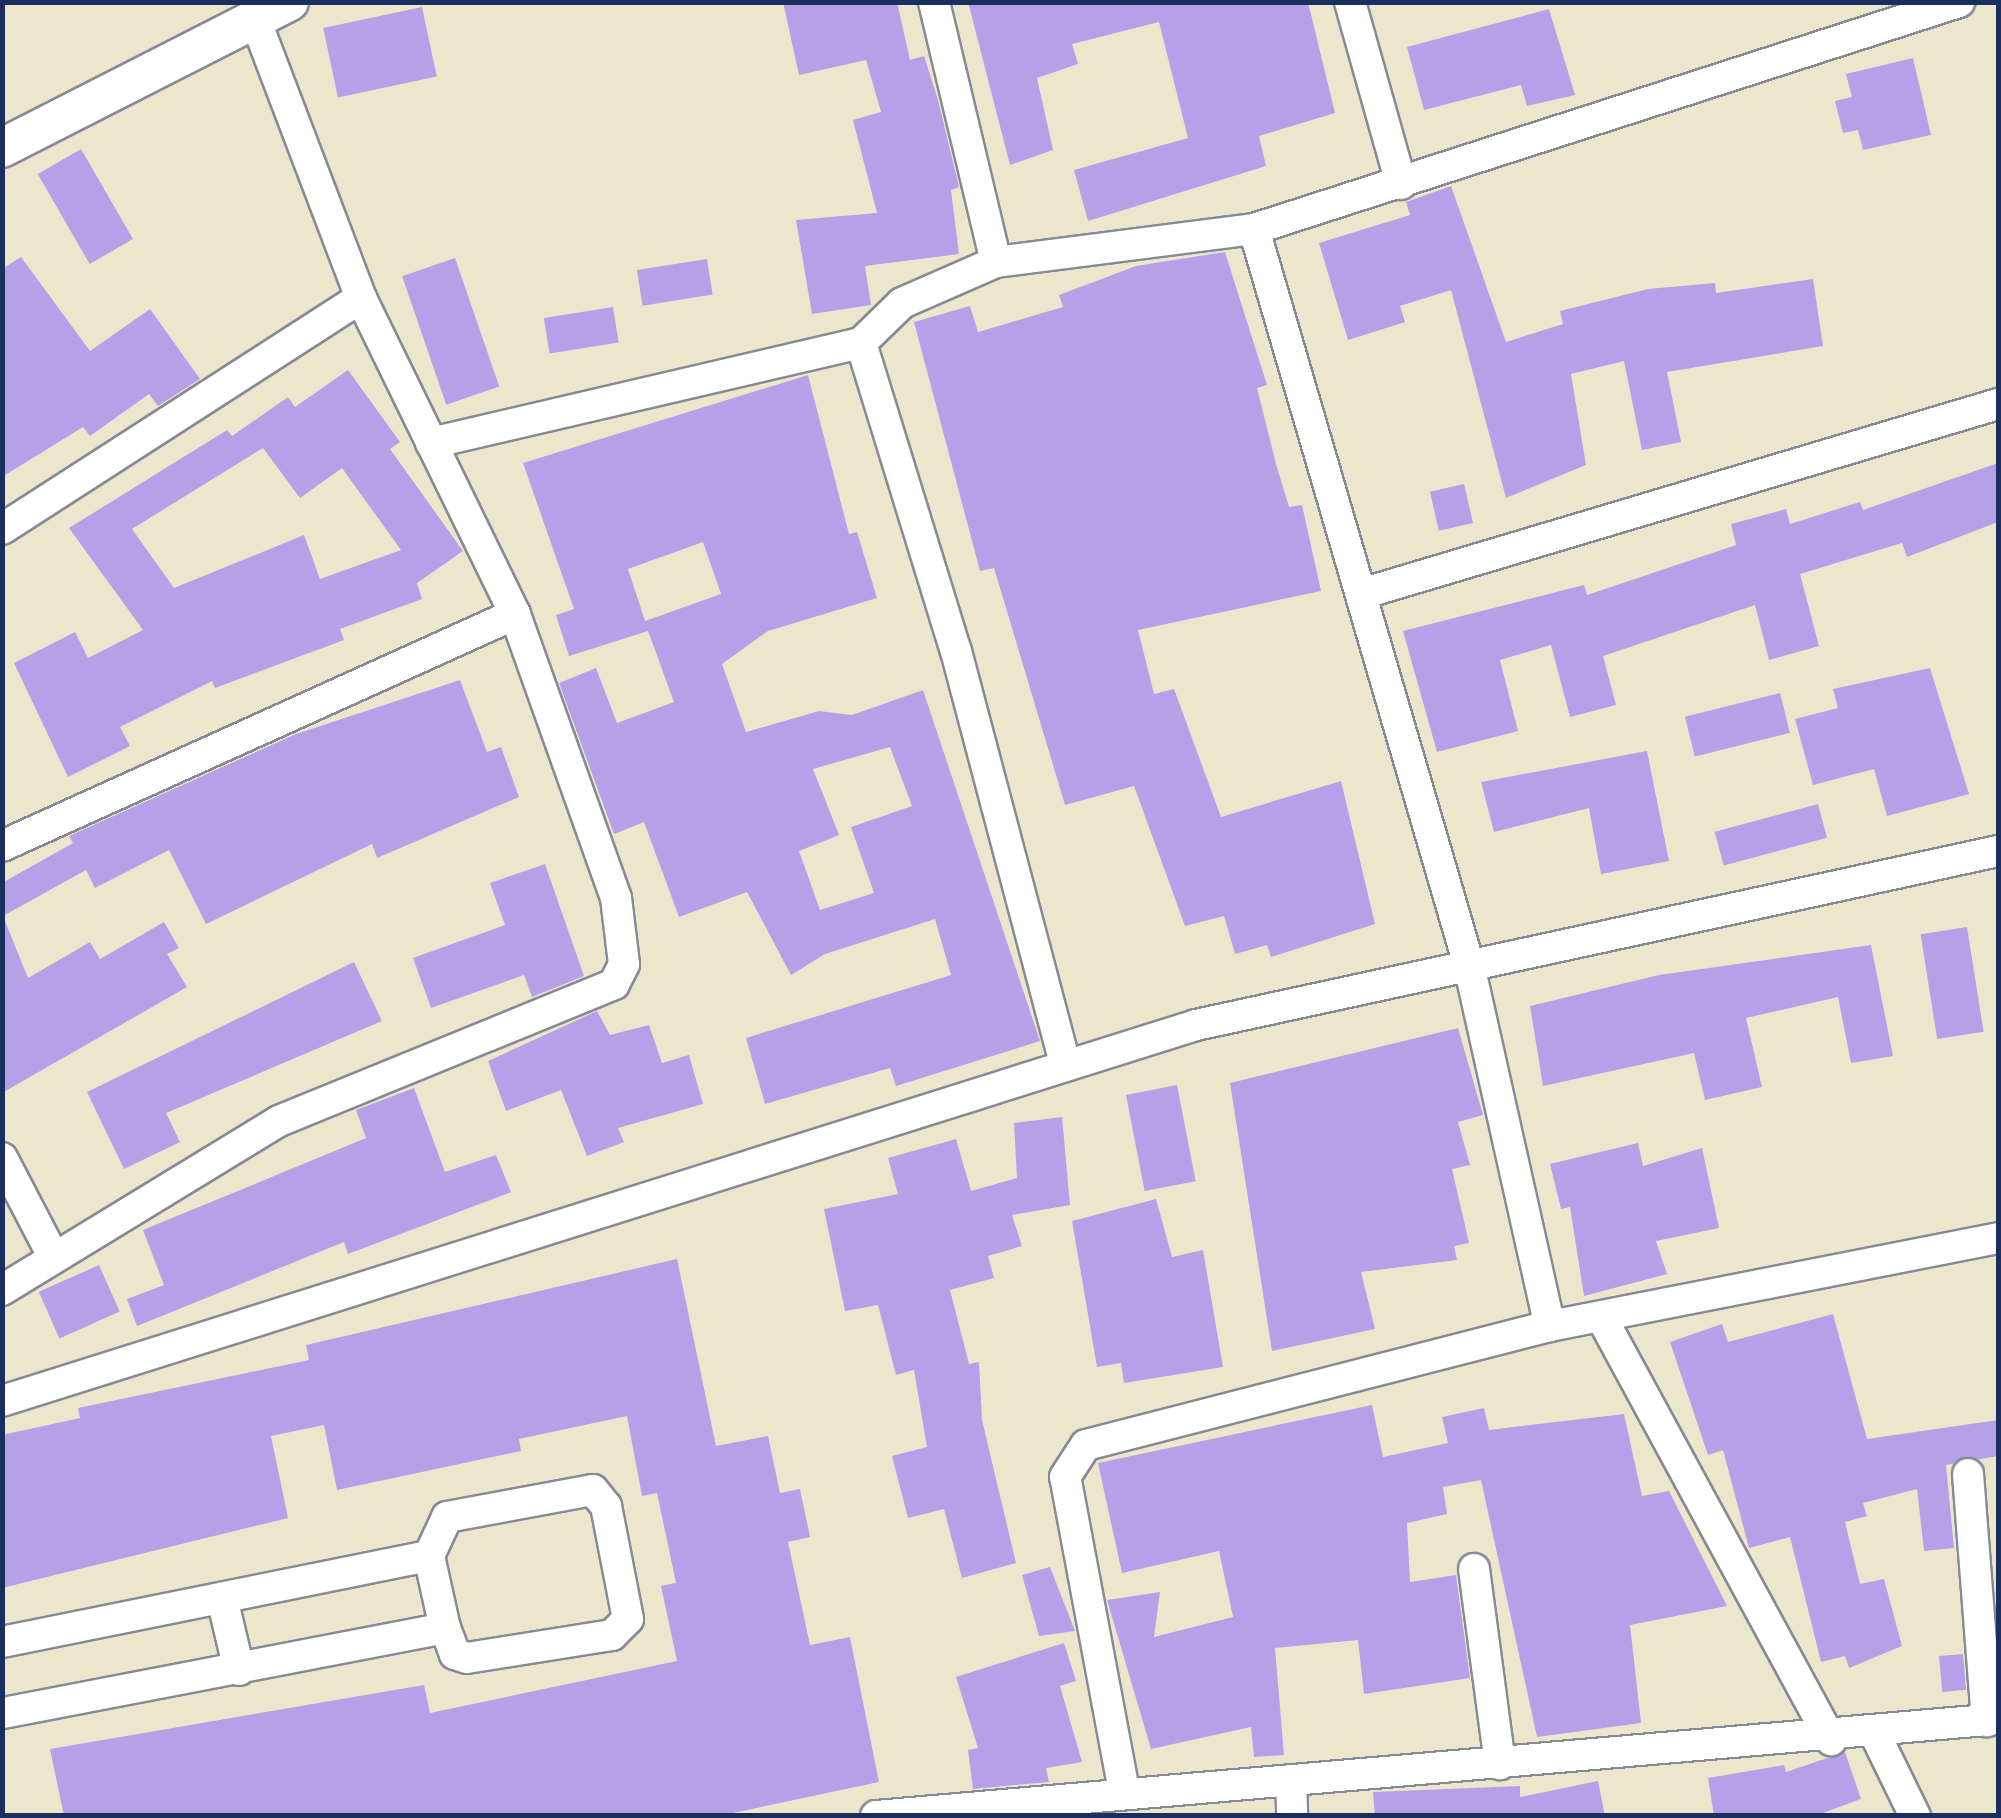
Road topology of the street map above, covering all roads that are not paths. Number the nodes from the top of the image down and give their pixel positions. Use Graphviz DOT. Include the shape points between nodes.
graph roads {
  1 [pos="934,2"];
  2 [pos="1350,2"];
  3 [pos="1959,2"];
  4 [pos="271,10"];
  5 [pos="2,148"];
  6 [pos="1401,184"];
  7 [pos="1254,230"];
  8 [pos="996,262"];
  9 [pos="361,298"];
  10 [pos="861,343"];
  11 [pos="1998,404"];
  12 [pos="432,443"];
  13 [pos="2,529"];
  14 [pos="1360,594"];
  15 [pos="515,614"];
  16 [pos="2,846"];
  17 [pos="1998,852"];
  18 [pos="1469,965"];
  19 [pos="1066,1066"];
  20 [pos="2,1158"];
  21 [pos="1998,1238"];
  22 [pos="52,1254"];
  23 [pos="2,1290"];
  24 [pos="1604,1322"];
  25 [pos="1550,1326"];
  26 [pos="2,1401"];
  27 [pos="1968,1474"];
  28 [pos="429,1556"];
  29 [pos="1474,1569"];
  30 [pos="222,1598"];
  31 [pos="445,1628"];
  32 [pos="2,1642"];
  33 [pos="239,1670"];
  34 [pos="2,1713"];
  35 [pos="1993,1720"];
  36 [pos="1876,1736"];
  37 [pos="1831,1740"];
  38 [pos="1500,1764"];
  39 [pos="1291,1780"];
  40 [pos="1124,1791"];
  41 [pos="876,1816"];
  42 [pos="1292,1816"];
  43 [pos="1914,1816"];
  1 -- 8 [label="street"];
  2 -- 6 [label="street"];
  3 -- 6 [label="street"];
  4 -- 5 [label="street"];
  4 -- 9 [label="street"];
  6 -- 7 [label="street"];
  7 -- 8 [label="street"];
  7 -- 14 [label="street"];
  8 -- 10 [label="street" via="902,302"];
  9 -- 12 [label="street"];
  9 -- 13 [label="street"];
  10 -- 12 [label="street"];
  10 -- 19 [label="street" via="956,651"];
  11 -- 14 [label="street"];
  12 -- 15 [label="street"];
  14 -- 18 [label="street"];
  15 -- 16 [label="street"];
  15 -- 22 [label="street" via="616,898 625,938 614,984 279,1120"];
  17 -- 18 [label="street"];
  18 -- 19 [label="street" via="1196,1025"];
  18 -- 25 [label="street"];
  19 -- 26 [label="street"];
  20 -- 22 [label="street"];
  21 -- 24 [label="street"];
  22 -- 23 [label="street"];
  24 -- 25 [label="street"];
  24 -- 37 [label="street"];
  25 -- 40 [label="street" via="1106,1435 1070,1459 1065,1477"];
  27 -- 35 [label="street"];
  28 -- 30 [label="street"];
  28 -- 31 [label="street"];
  28 -- 31 [label="street" via="446,1517 593,1490 606,1506 628,1619 619,1632 467,1658 454,1654"];
  29 -- 38 [label="street"];
  30 -- 32 [label="street"];
  30 -- 33 [label="street"];
  31 -- 33 [label="street"];
  33 -- 34 [label="street"];
  35 -- 36 [label="street"];
  36 -- 37 [label="street"];
  36 -- 43 [label="street"];
  37 -- 38 [label="street"];
  38 -- 39 [label="street"];
  39 -- 40 [label="street"];
  39 -- 42 [label="street"];
  40 -- 41 [label="street"];
}
